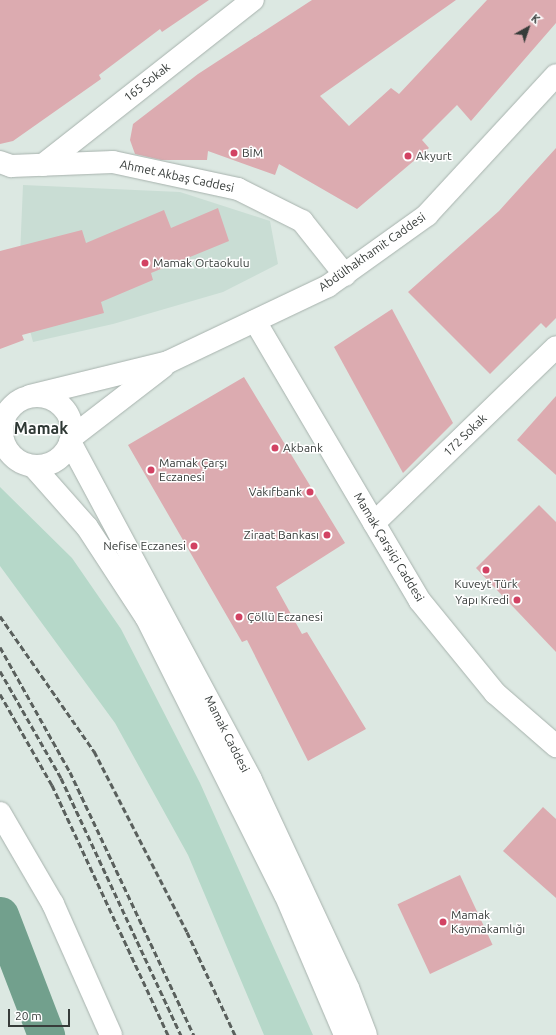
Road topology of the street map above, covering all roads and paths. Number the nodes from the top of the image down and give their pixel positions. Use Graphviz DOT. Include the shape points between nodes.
graph roads {
  1 [pos="253,0"];
  2 [pos="556,74"];
  3 [pos="0,162"];
  4 [pos="43,165"];
  5 [pos="345,275"];
  6 [pos="255,321"];
  7 [pos="556,347"];
  8 [pos="168,362"];
  9 [pos="16,400"];
  10 [pos="71,440"];
  11 [pos="0,453"];
  12 [pos="27,463"];
  13 [pos="374,523"];
  14 [pos="556,746"];
  15 [pos="0,814"];
  16 [pos="111,1035"];
  17 [pos="344,1035"];
  18 [pos="366,1035"];
  1 -- 4 [label="main road, 165 Sokak"];
  2 -- 5 [label="main road, Abdülhakhamit Caddesi" via="427,215"];
  3 -- 4 [label="main road, Ahmet Akbaş Caddesi" via="11,166"];
  4 -- 5 [label="main road, Ahmet Akbaş Caddesi" via="113,162 238,189 302,221"];
  5 -- 6 [label="main road, Abdülhakhamit Caddesi" via="328,286"];
  6 -- 8 [label="main road, Abdülhakhamit Caddesi"];
  6 -- 13 [label="main road, Mamak Çarşıiçi Caddesi"];
  7 -- 13 [label="main road, 172 Sokak"];
  8 -- 9 [label="main road"];
  8 -- 10 [label="main road"];
  9 -- 10 [label="main road" via="42,396 62,406 72,426"];
  9 -- 12 [label="main road" via="7,414 2,431 4,443"];
  10 -- 12 [label="main road" via="62,456 52,463"];
  10 -- 18 [label="main road, Mamak Caddesi" via="251,780 348,988"];
  11 -- 12 [label="main road, Mamak Caddesi"];
  12 -- 17 [label="main road, Mamak Caddesi" via="87,527 146,617 284,894"];
  13 -- 14 [label="main road, Mamak Çarşıiçi Caddesi" via="420,601 495,693"];
  15 -- 16 [label="main road" via="53,904"];
}
